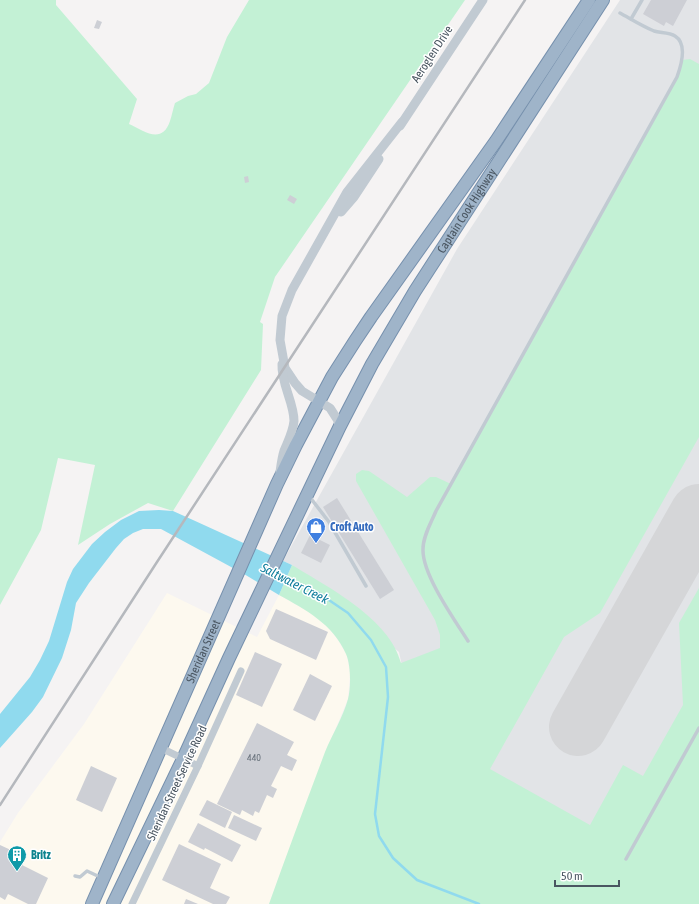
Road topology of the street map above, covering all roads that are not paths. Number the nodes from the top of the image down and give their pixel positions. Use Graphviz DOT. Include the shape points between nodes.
graph roads {
  1 [pos="483,0"];
  2 [pos="589,0"];
  3 [pos="603,0"];
  4 [pos="642,0"];
  5 [pos="620,13"];
  6 [pos="631,19"];
  7 [pos="282,357"];
  8 [pos="320,401"];
  9 [pos="340,426"];
  10 [pos="277,484"];
  11 [pos="307,494"];
  12 [pos="366,586"];
  13 [pos="468,640"];
  14 [pos="241,671"];
  15 [pos="699,728"];
  16 [pos="160,748"];
  17 [pos="183,759"];
  18 [pos="198,766"];
  19 [pos="626,858"];
  20 [pos="75,876"];
  21 [pos="103,878"];
  22 [pos="92,904"];
  23 [pos="113,904"];
  24 [pos="132,904"];
  1 -- 7 [label="street, Aeroglen Drive" via="354,197 326,229 286,303 281,326"];
  2 -- 8 [label="highway, Captain Cook Highway" via="496,141 371,317 332,377"];
  3 -- 9 [label="highway, Captain Cook Highway" via="412,296 372,364"];
  4 -- 6 [label="lane"];
  5 -- 6 [label="lane"];
  6 -- 13 [label="lane" via="655,32 674,35 683,52 681,67 436,511 425,537 424,566 449,612"];
  7 -- 8 [label="street, Aeroglen Drive" via="285,368 298,388"];
  7 -- 10 [label="street, Aeroglen Drive" via="281,373 291,402 294,421"];
  8 -- 9 [label="street, Aeroglen Drive" via="334,413"];
  8 -- 10 [label="highway, Sheridan Street"];
  9 -- 11 [label="highway"];
  10 -- 16 [label="highway, Sheridan Street"];
  11 -- 12 [label="lane" via="328,522"];
  11 -- 17 [label="highway"];
  14 -- 18 [label="street, Sheridan Street Service Road"];
  15 -- 19 [label="lane"];
  16 -- 17 [label="street"];
  16 -- 21 [label="highway, Sheridan Street"];
  17 -- 18 [label="street"];
  17 -- 23 [label="highway"];
  18 -- 24 [label="street, Sheridan Street Service Road"];
  20 -- 21 [label="lane" via="80,877 89,871"];
  21 -- 22 [label="highway, Sheridan Street"];
}
